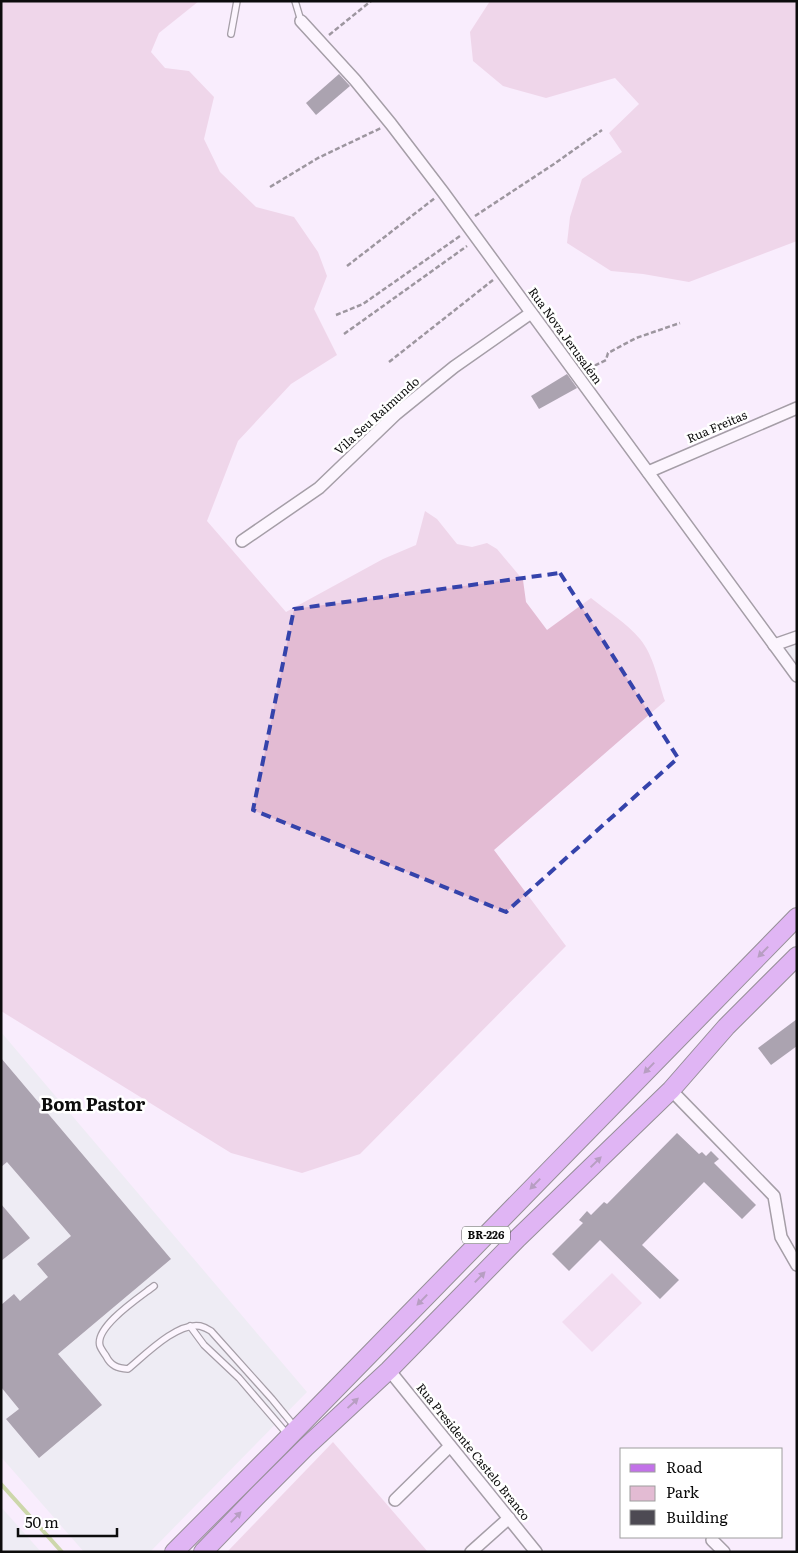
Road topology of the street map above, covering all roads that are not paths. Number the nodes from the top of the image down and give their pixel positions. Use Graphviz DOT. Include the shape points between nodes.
graph roads {
  1 [pos="237,1"];
  2 [pos="295,1"];
  3 [pos="301,21"];
  4 [pos="231,34"];
  5 [pos="531,313"];
  6 [pos="797,408"];
  7 [pos="648,472"];
  8 [pos="242,541"];
  9 [pos="797,636"];
  10 [pos="774,645"];
  11 [pos="797,676"];
  12 [pos="797,917"];
  13 [pos="797,956"];
  14 [pos="709,1007"];
  15 [pos="726,1028"];
  16 [pos="671,1090"];
  17 [pos="797,1265"];
  18 [pos="154,1286"];
  19 [pos="190,1326"];
  20 [pos="389,1370"];
  21 [pos="292,1433"];
  22 [pos="450,1446"];
  23 [pos="395,1500"];
  24 [pos="508,1518"];
  25 [pos="712,1540"];
  26 [pos="174,1552"];
  27 [pos="202,1552"];
  28 [pos="471,1552"];
  29 [pos="536,1552"];
  30 [pos="724,1552"];
  1 -- 4 [label="lane"];
  2 -- 3 [label="lane"];
  3 -- 5 [label="street, Rua Nova Jerusalém" via="391,124"];
  5 -- 7 [label="street, Rua Nova Jerusalém"];
  5 -- 8 [label="street, Vila Seu Raimundo" via="454,367 403,408 319,488"];
  6 -- 7 [label="street, Rua Freitas"];
  7 -- 10 [label="street, Rua Nova Jerusalém"];
  9 -- 10 [label="street"];
  10 -- 11 [label="street, Rua Nova Jerusalém"];
  12 -- 14 [label="main road, BR-226, one-way"];
  13 -- 15 [label="main road, BR-226"];
  14 -- 15 [label="main road"];
  14 -- 21 [label="main road, BR-226, one-way"];
  15 -- 16 [label="main road, BR-226"];
  16 -- 17 [label="street" via="774,1196 781,1238"];
  20 -- 16 [label="main road, BR-226, one-way" via="518,1238"];
  18 -- 19 [label="lane" via="113,1319 100,1334 99,1345 108,1361 118,1368 128,1369 177,1330"];
  19 -- 21 [label="lane" via="204,1345"];
  19 -- 21 [label="lane" via="201,1326 211,1331 272,1399"];
  20 -- 22 [label="street, Rua Presidente Castelo Branco"];
  27 -- 20 [label="main road, BR-226, one-way" via="306,1447"];
  21 -- 26 [label="main road, BR-226"];
  22 -- 23 [label="street"];
  22 -- 24 [label="street, Rua Presidente Castelo Branco"];
  24 -- 28 [label="street"];
  24 -- 29 [label="street, Rua Presidente Castelo Branco"];
  25 -- 30 [label="street"];
}
